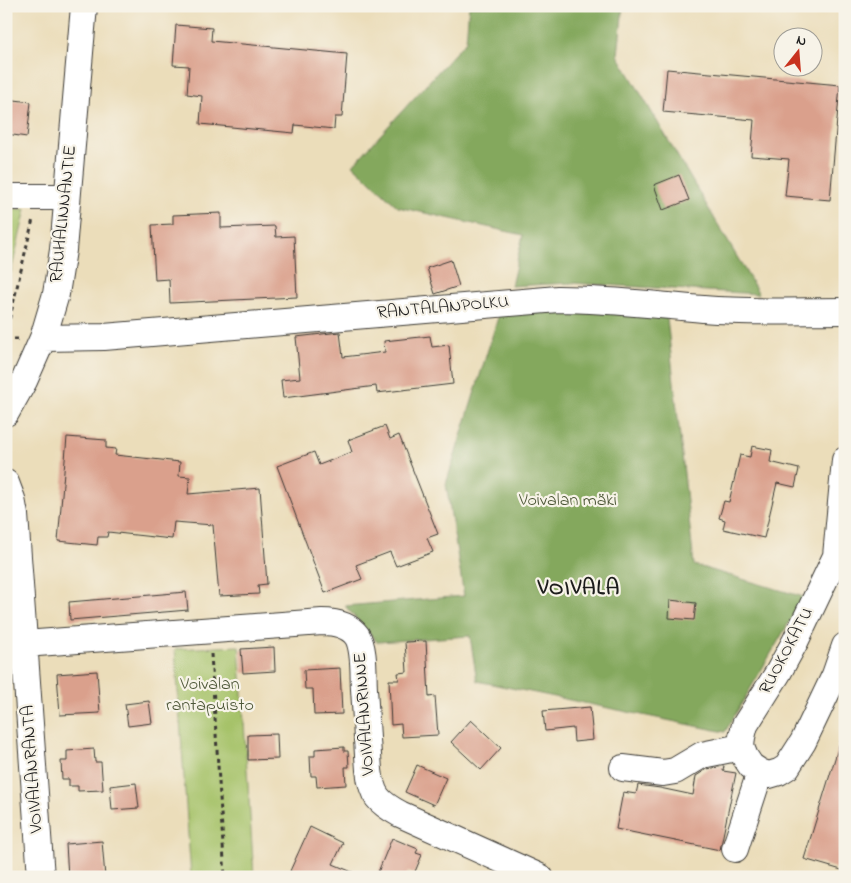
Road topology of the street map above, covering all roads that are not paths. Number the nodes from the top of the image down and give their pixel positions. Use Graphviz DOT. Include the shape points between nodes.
graph roads {
  1 [pos="84,6"];
  2 [pos="6,197"];
  3 [pos="67,197"];
  4 [pos="845,311"];
  5 [pos="43,338"];
  6 [pos="6,413"];
  7 [pos="845,460"];
  8 [pos="6,484"];
  9 [pos="841,559"];
  10 [pos="24,644"];
  11 [pos="845,646"];
  12 [pos="741,747"];
  13 [pos="622,768"];
  14 [pos="760,772"];
  15 [pos="735,849"];
  16 [pos="41,877"];
  17 [pos="540,877"];
  1 -- 3 [label="street, RAUHALINNANTIE"];
  2 -- 3 [label="street"];
  3 -- 5 [label="street, RAUHALINNANTIE" via="56,294"];
  4 -- 5 [label="street, RANTALANPOLKU" via="742,311 558,299 104,337"];
  5 -- 6 [label="street, RAUHALINNANTIE"];
  7 -- 9 [label="street, RUOKOKATU"];
  8 -- 10 [label="street, VOIVALANRANTA" via="15,515"];
  9 -- 12 [label="street, RUOKOKATU" via="745,725"];
  10 -- 16 [label="street, VOIVALANRANTA"];
  10 -- 17 [label="street, VOIVALANRINNE" via="322,622 349,628 360,642 370,785 376,797 400,814"];
  11 -- 14 [label="street" via="831,684 787,767 770,775"];
  12 -- 13 [label="street" via="702,755 675,772"];
  12 -- 14 [label="street" via="751,766"];
  14 -- 15 [label="street"];
}
